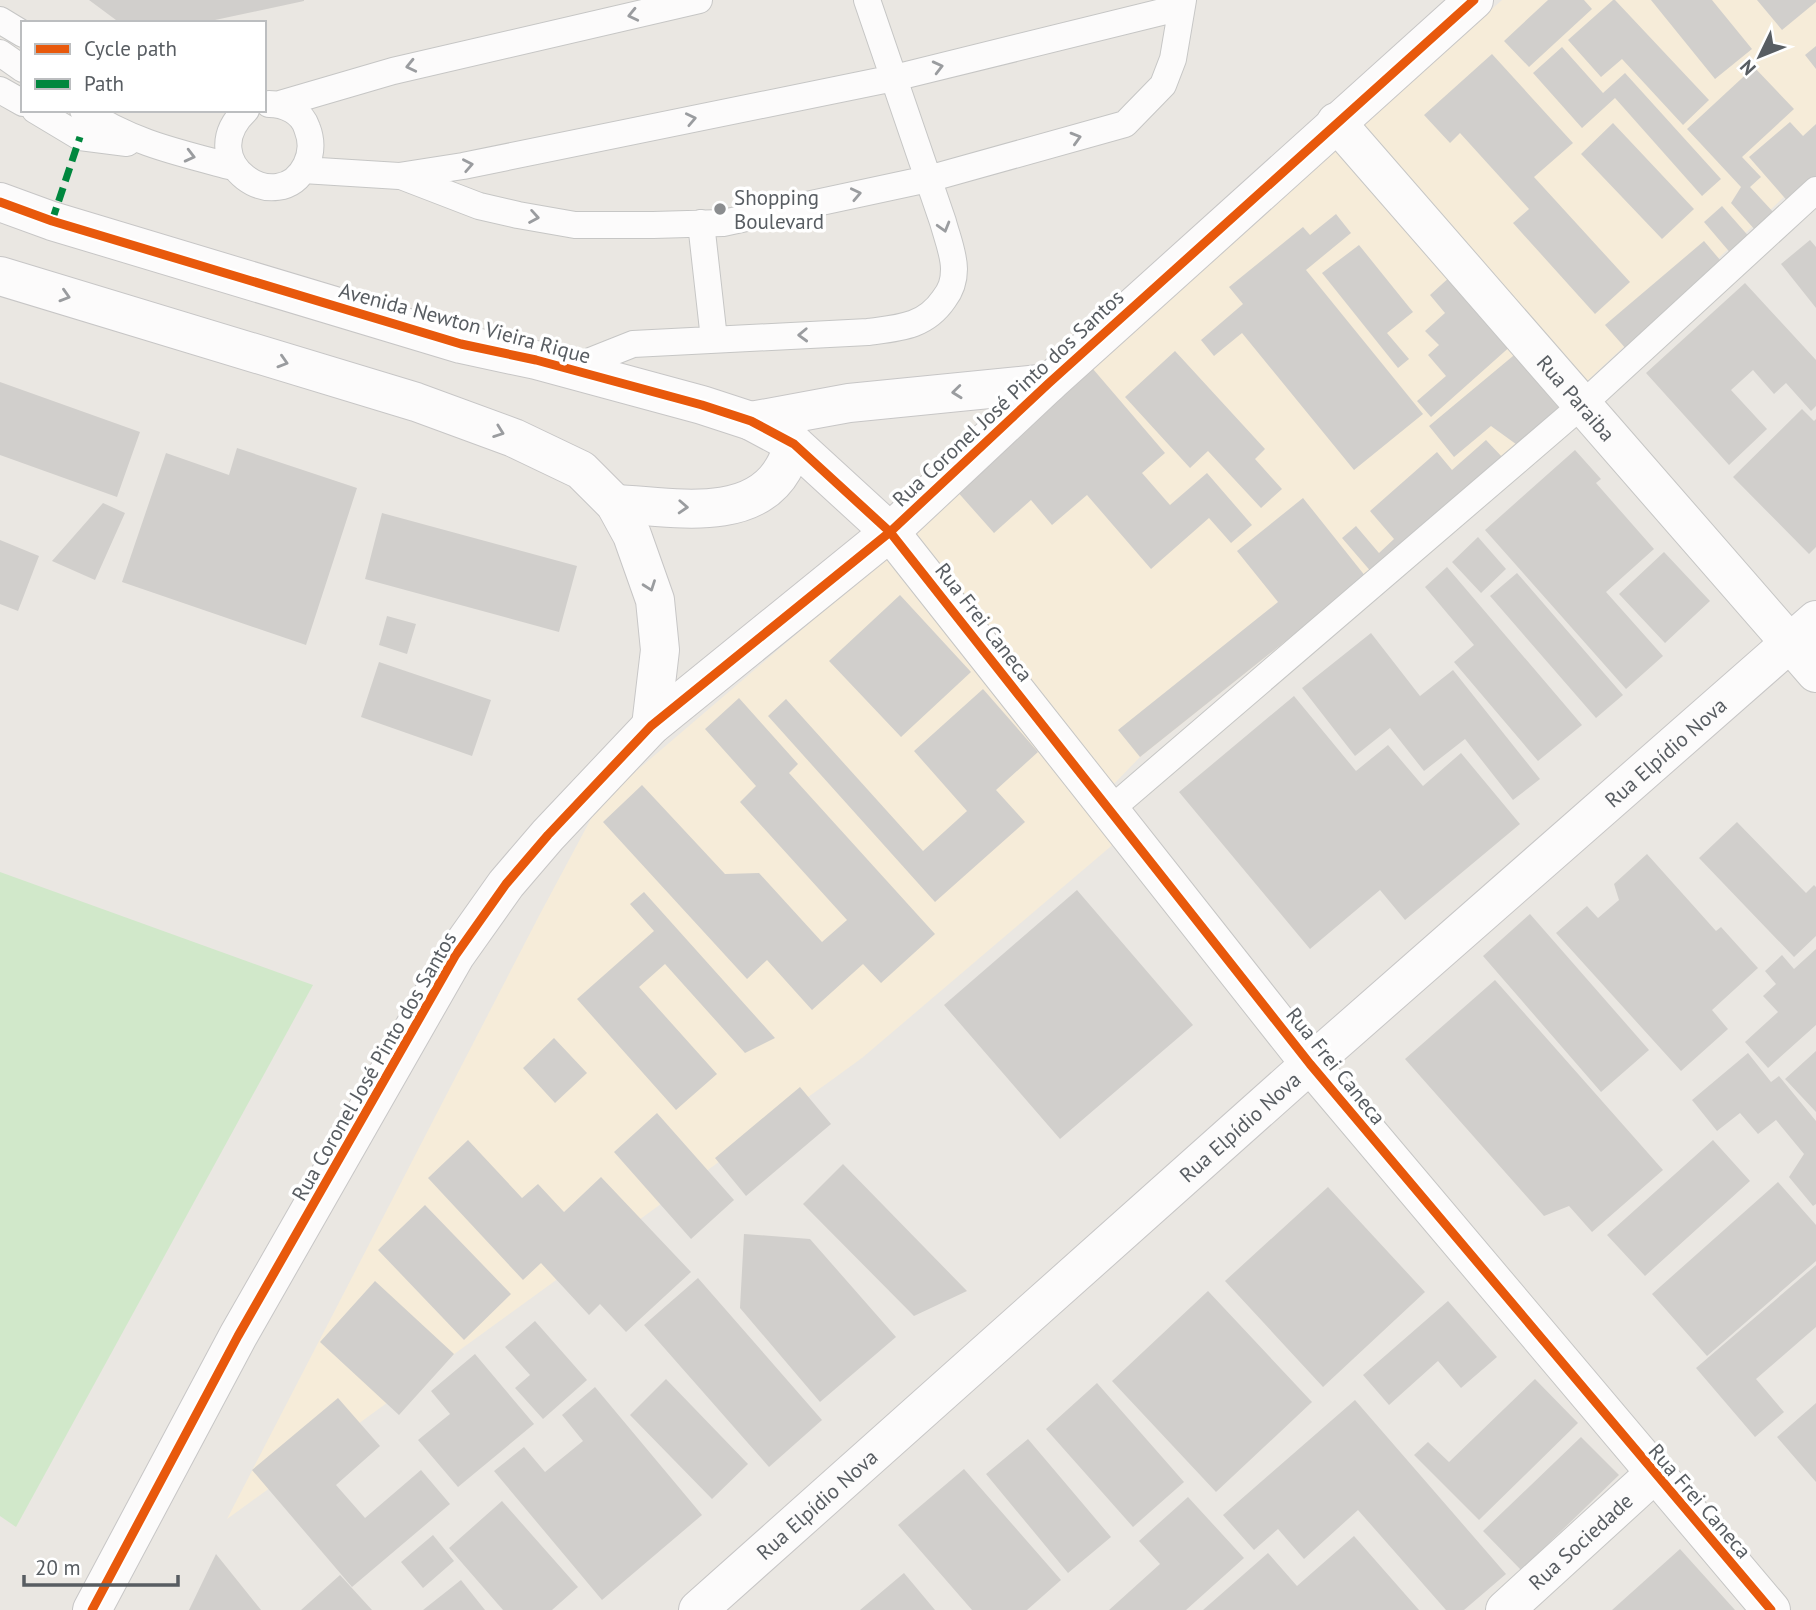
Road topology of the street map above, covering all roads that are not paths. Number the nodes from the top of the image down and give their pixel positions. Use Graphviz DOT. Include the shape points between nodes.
graph roads {
  1 [pos="699,0"];
  2 [pos="867,0"];
  3 [pos="1182,0"];
  4 [pos="1474,0"];
  5 [pos="0,20"];
  6 [pos="21,33"];
  7 [pos="0,53"];
  8 [pos="21,68"];
  9 [pos="894,78"];
  10 [pos="0,90"];
  11 [pos="21,102"];
  12 [pos="272,104"];
  13 [pos="38,112"];
  14 [pos="86,112"];
  15 [pos="244,112"];
  16 [pos="1336,122"];
  17 [pos="158,148"];
  18 [pos="233,167"];
  19 [pos="303,170"];
  20 [pos="399,176"];
  21 [pos="928,179"];
  22 [pos="1816,190"];
  23 [pos="0,202"];
  24 [pos="701,223"];
  25 [pos="0,276"];
  26 [pos="714,339"];
  27 [pos="570,369"];
  28 [pos="1049,383"];
  29 [pos="1582,405"];
  30 [pos="751,421"];
  31 [pos="794,444"];
  32 [pos="615,504"];
  33 [pos="890,532"];
  34 [pos="1803,631"];
  35 [pos="1816,673"];
  36 [pos="651,726"];
  37 [pos="1110,810"];
  38 [pos="1310,1064"];
  39 [pos="1654,1474"];
  40 [pos="92,1610"];
  41 [pos="698,1610"];
  42 [pos="1505,1610"];
  43 [pos="1771,1610"];
  1 -- 12 [label="lane, one-way"];
  2 -- 9 [label="lane"];
  9 -- 3 [label="lane, one-way" via="1162,12"];
  21 -- 3 [label="lane, one-way" via="1125,124 1163,85 1173,59"];
  4 -- 16 [label="street, Rua Coronel José Pinto dos Santos"];
  5 -- 6 [label="lane"];
  7 -- 8 [label="lane"];
  20 -- 9 [label="lane, one-way"];
  9 -- 21 [label="lane"];
  10 -- 11 [label="lane"];
  12 -- 19 [label="lane" via="294,111 306,123 310,155"];
  13 -- 17 [label="lane" via="80,137"];
  14 -- 17 [label="lane"];
  15 -- 18 [label="lane" via="229,134"];
  16 -- 28 [label="street, Rua Coronel José Pinto dos Santos"];
  16 -- 29 [label="street, Rua Paraiba"];
  17 -- 18 [label="lane, one-way"];
  18 -- 19 [label="lane" via="260,186 275,187"];
  19 -- 20 [label="lane"];
  20 -- 24 [label="lane, one-way" via="480,206 575,225"];
  24 -- 21 [label="lane, one-way" via="723,223"];
  21 -- 26 [label="lane, one-way" via="954,268 952,288 923,321 868,332"];
  22 -- 29 [label="lane"];
  23 -- 27 [label="street, Avenida Newton Vieira Rique" via="461,344"];
  24 -- 26 [label="lane"];
  25 -- 32 [label="street, one-way" via="416,402 514,438 581,470"];
  26 -- 27 [label="lane" via="633,344"];
  27 -- 30 [label="street, Avenida Newton Vieira Rique"];
  28 -- 30 [label="street, one-way" via="849,403"];
  28 -- 33 [label="street, Rua Coronel José Pinto dos Santos"];
  29 -- 34 [label="street, Rua Paraiba"];
  29 -- 37 [label="lane"];
  30 -- 31 [label="street, Avenida Newton Vieira Rique"];
  32 -- 31 [label="street, one-way" via="715,509 743,503 783,471"];
  31 -- 33 [label="street, Avenida Newton Vieira Rique"];
  32 -- 36 [label="street, one-way" via="632,535 655,600 660,650"];
  33 -- 36 [label="street, Rua Coronel José Pinto dos Santos"];
  33 -- 37 [label="street, Rua Frei Caneca"];
  34 -- 35 [label="street, Rua Paraiba"];
  34 -- 38 [label="street, Rua Elpídio Nova"];
  36 -- 40 [label="street, Rua Coronel José Pinto dos Santos" via="506,884 455,956 238,1336"];
  37 -- 38 [label="street, Rua Frei Caneca"];
  38 -- 39 [label="street, Rua Frei Caneca"];
  38 -- 41 [label="street, Rua Elpídio Nova"];
  39 -- 42 [label="street, Rua Sociedade"];
  39 -- 43 [label="street, Rua Frei Caneca"];
}
